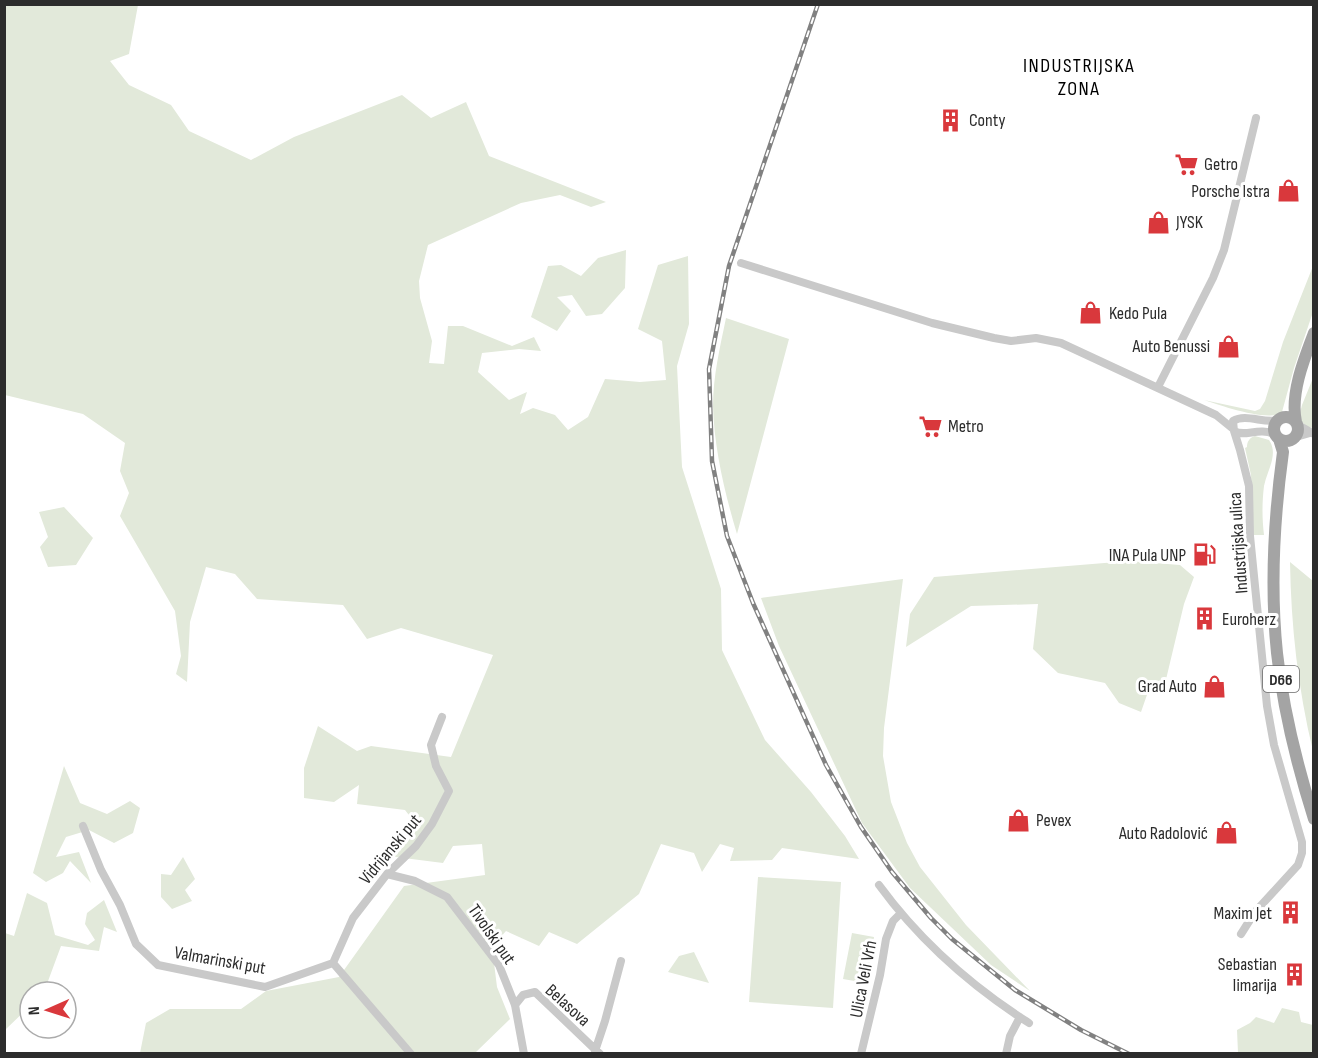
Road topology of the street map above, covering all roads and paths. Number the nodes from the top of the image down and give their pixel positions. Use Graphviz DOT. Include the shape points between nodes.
graph roads {
  1 [pos="1256,118"];
  2 [pos="741,263"];
  3 [pos="1314,333"];
  4 [pos="1298,386"];
  5 [pos="1158,387"];
  6 [pos="1216,415"];
  7 [pos="1239,418"];
  8 [pos="1280,419"];
  9 [pos="1233,430"];
  10 [pos="1243,434"];
  11 [pos="1312,434"];
  12 [pos="1289,436"];
  13 [pos="1240,450"];
  14 [pos="442,717"];
  15 [pos="1314,819"];
  16 [pos="83,826"];
  17 [pos="387,874"];
  18 [pos="879,885"];
  19 [pos="900,914"];
  20 [pos="1241,933"];
  21 [pos="621,961"];
  22 [pos="333,963"];
  23 [pos="515,1005"];
  24 [pos="1020,1017"];
  25 [pos="1029,1023"];
  26 [pos="598,1052"];
  27 [pos="411,1053"];
  28 [pos="524,1053"];
  29 [pos="861,1053"];
  30 [pos="1006,1053"];
  1 -- 5 [label="street" via="1214,278"];
  2 -- 5 [label="street" via="1002,340 1036,338 1061,343"];
  3 -- 4 [label="main road, D66"];
  4 -- 8 [label="main road, D66"];
  4 -- 12 [label="main road, D66"];
  5 -- 6 [label="street"];
  6 -- 7 [label="street"];
  6 -- 9 [label="street"];
  7 -- 8 [label="street" via="1267,422"];
  7 -- 9 [label="street" via="1233,421"];
  8 -- 12 [label="main road, D66" via="1275,427"];
  8 -- 12 [label="main road" via="1290,418"];
  9 -- 10 [label="street"];
  9 -- 13 [label="street, Industrijska ulica"];
  10 -- 12 [label="street" via="1258,430"];
  10 -- 13 [label="street, Industrijska ulica"];
  11 -- 12 [label="street"];
  12 -- 15 [label="main road, D66" via="1274,536 1277,652 1284,704"];
  13 -- 20 [label="street, Industrijska ulica" via="1249,486 1250,536 1267,706 1302,842 1298,865"];
  14 -- 17 [label="street, Vidrijanski put" via="431,745 449,791 416,846"];
  16 -- 22 [label="street, Valmarinski put" via="136,945 158,965 265,987"];
  17 -- 22 [label="street, Vidrijanski put" via="353,918"];
  17 -- 23 [label="street, Tivolski put" via="415,881 447,897 499,965"];
  18 -- 19 [label="street"];
  19 -- 24 [label="street" via="952,966"];
  19 -- 29 [label="street, Ulica Veli Vrh" via="888,929"];
  21 -- 26 [label="street"];
  22 -- 27 [label="street"];
  23 -- 26 [label="street, Belasova" via="523,995 535,992"];
  23 -- 28 [label="street, Tivolski put"];
  24 -- 25 [label="street"];
  24 -- 30 [label="street"];
}
